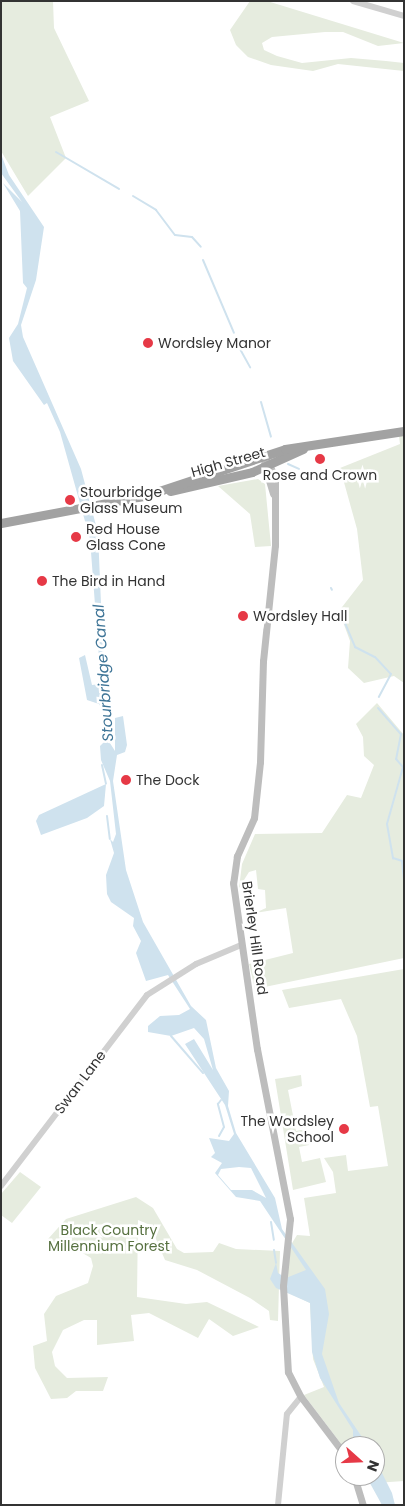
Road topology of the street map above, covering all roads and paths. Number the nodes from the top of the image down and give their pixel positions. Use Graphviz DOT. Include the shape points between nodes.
graph roads {
  1 [pos="353,1"];
  2 [pos="404,16"];
  3 [pos="404,431"];
  4 [pos="310,446"];
  5 [pos="265,457"];
  6 [pos="268,466"];
  7 [pos="151,494"];
  8 [pos="1,523"];
  9 [pos="241,945"];
  10 [pos="1,1186"];
  11 [pos="300,1397"];
  12 [pos="335,1442"];
  13 [pos="357,1486"];
  14 [pos="278,1505"];
  15 [pos="363,1505"];
  1 -- 2 [label="street"];
  3 -- 4 [label="highway, High Street"];
  4 -- 5 [label="highway, High Street"];
  4 -- 6 [label="highway, High Street"];
  5 -- 6 [label="main road"];
  5 -- 7 [label="highway, High Street"];
  6 -- 7 [label="highway, High Street"];
  6 -- 9 [label="main road, Brierley Hill Road" via="275,499 257,802 237,856 233,883"];
  7 -- 8 [label="highway, High Street"];
  9 -- 10 [label="street, Swan Lane" via="163,982 131,1013"];
  9 -- 11 [label="main road, Brierley Hill Road" via="290,1232 286,1245 288,1372"];
  11 -- 12 [label="main road"];
  11 -- 14 [label="street" via="287,1414"];
  13 -- 15 [label="main road"];
}
